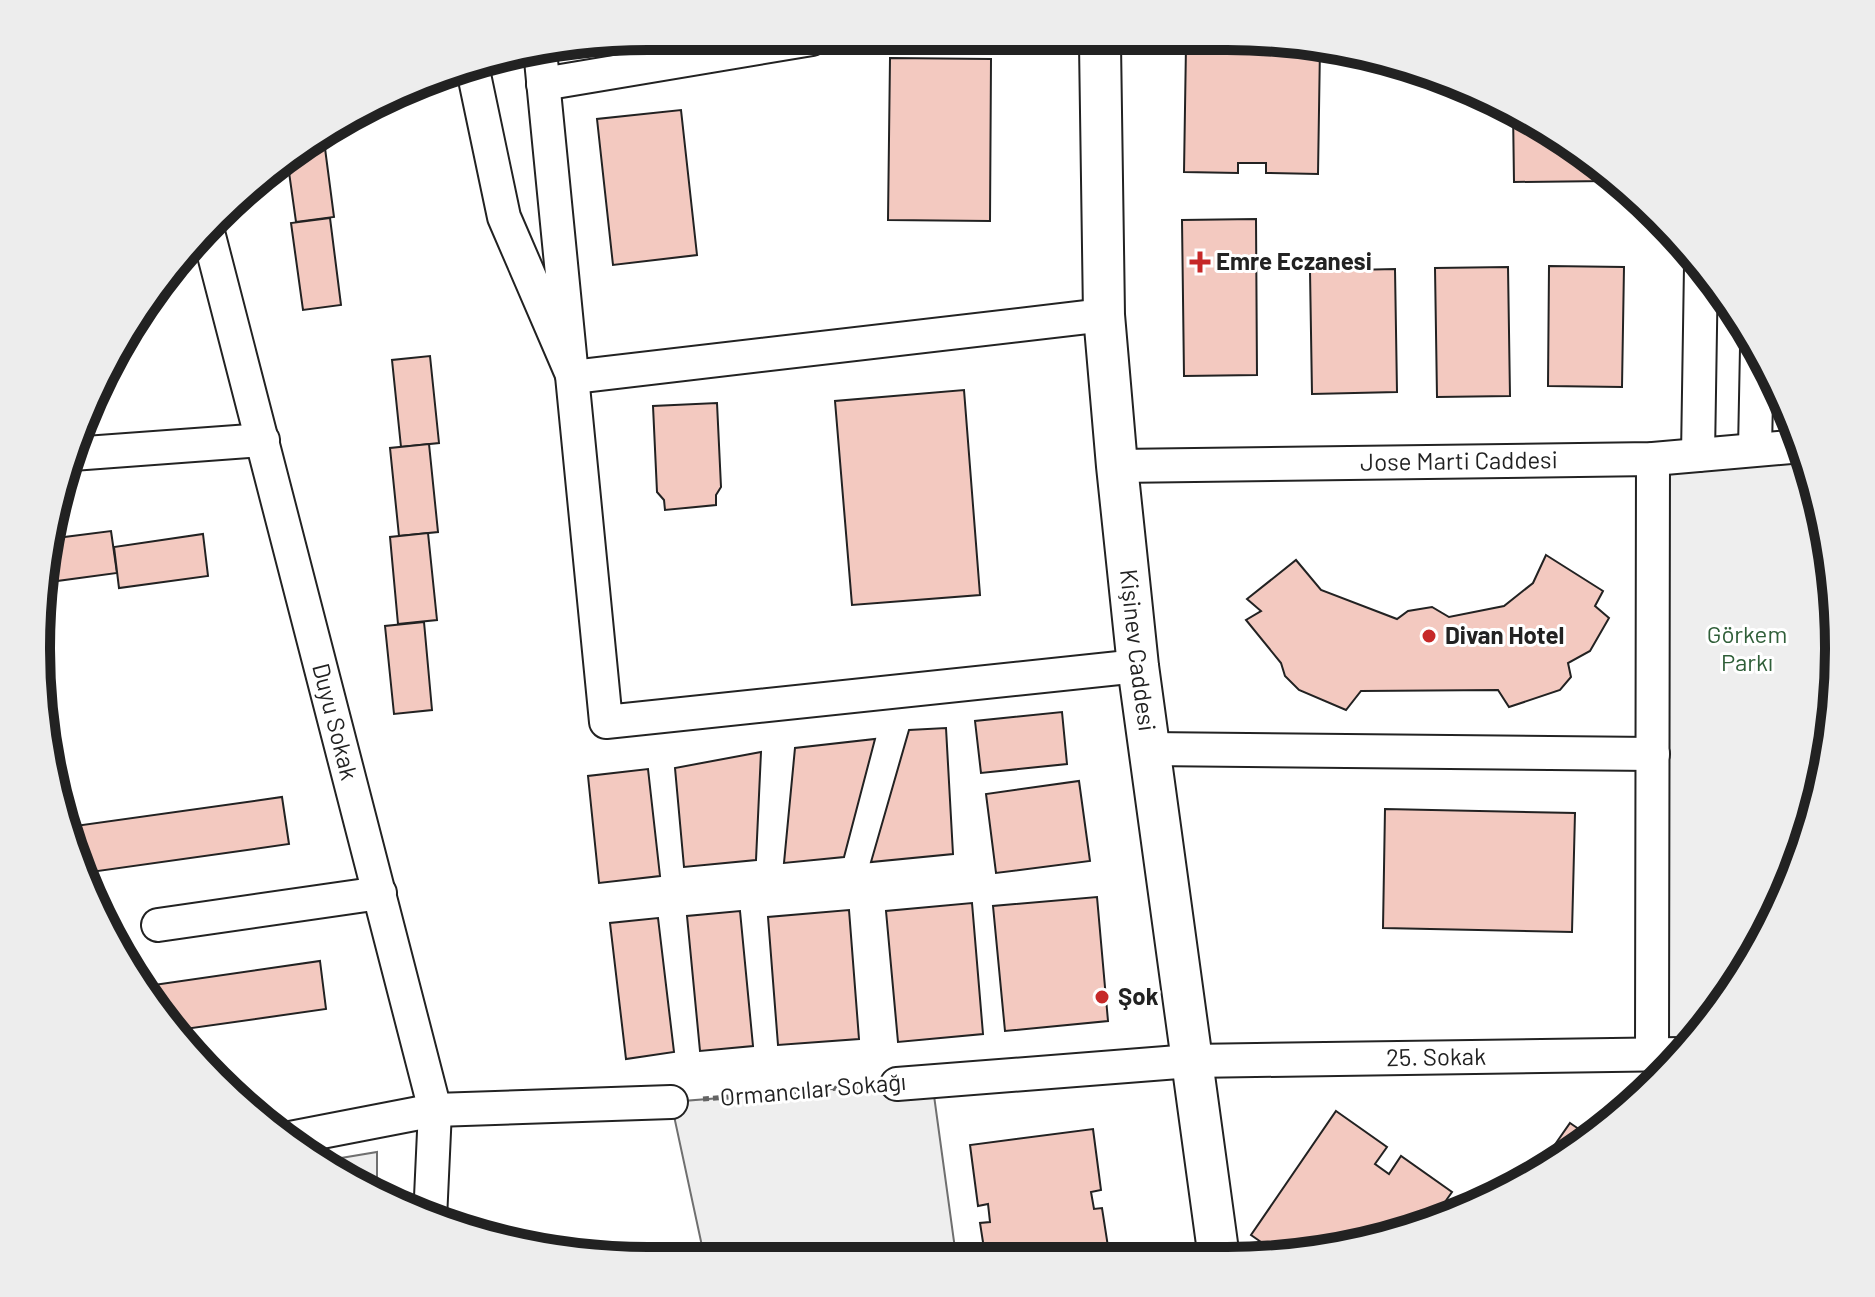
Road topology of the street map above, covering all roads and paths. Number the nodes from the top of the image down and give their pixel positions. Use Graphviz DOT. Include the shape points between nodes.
graph roads {
  1 [pos="746,50"];
  2 [pos="1100,50"];
  3 [pos="541,60"];
  4 [pos="474,76"];
  5 [pos="543,84"];
  6 [pos="210,241"];
  7 [pos="1701,284"];
  8 [pos="1104,315"];
  9 [pos="1757,371"];
  10 [pos="573,377"];
  11 [pos="263,440"];
  12 [pos="1790,447"];
  13 [pos="1755,449"];
  14 [pos="83,453"];
  15 [pos="1698,455"];
  16 [pos="1653,459"];
  17 [pos="1117,466"];
  18 [pos="1138,666"];
  19 [pos="1149,749"];
  20 [pos="1653,754"];
  21 [pos="380,893"];
  22 [pos="158,925"];
  23 [pos="1667,1054"];
  24 [pos="1191,1061"];
  25 [pos="897,1084"];
  26 [pos="671,1102"];
  27 [pos="435,1110"];
  28 [pos="302,1136"];
  29 [pos="431,1205"];
  30 [pos="1217,1247"];
  1 -- 5 [label="street"];
  2 -- 8 [label="street, Kişinev Caddesi"];
  3 -- 5 [label="street"];
  4 -- 10 [label="street" via="504,217"];
  5 -- 10 [label="street"];
  6 -- 11 [label="street, Duyu Sokak"];
  7 -- 15 [label="street"];
  8 -- 10 [label="street"];
  8 -- 17 [label="street, Kişinev Caddesi"];
  9 -- 13 [label="street"];
  10 -- 18 [label="street" via="606,722"];
  11 -- 14 [label="street"];
  11 -- 21 [label="street, Duyu Sokak"];
  12 -- 13 [label="street, Jose Marti Caddesi"];
  13 -- 15 [label="street, Jose Marti Caddesi"];
  15 -- 16 [label="street, Jose Marti Caddesi"];
  16 -- 17 [label="street, Jose Marti Caddesi"];
  16 -- 20 [label="street"];
  17 -- 18 [label="street, Kişinev Caddesi"];
  18 -- 19 [label="street, Kişinev Caddesi"];
  19 -- 20 [label="street"];
  19 -- 24 [label="street, Kişinev Caddesi"];
  20 -- 23 [label="street"];
  21 -- 22 [label="street"];
  21 -- 27 [label="street, Duyu Sokak"];
  23 -- 24 [label="street, 25. Sokak"];
  24 -- 25 [label="street, Ormancılar Sokağı"];
  24 -- 30 [label="street, Kişinev Caddesi"];
  25 -- 26 [label="path, Ormancılar Sokağı"];
  26 -- 27 [label="street"];
  27 -- 28 [label="street"];
  27 -- 29 [label="street, Duyu Sokak"];
}
